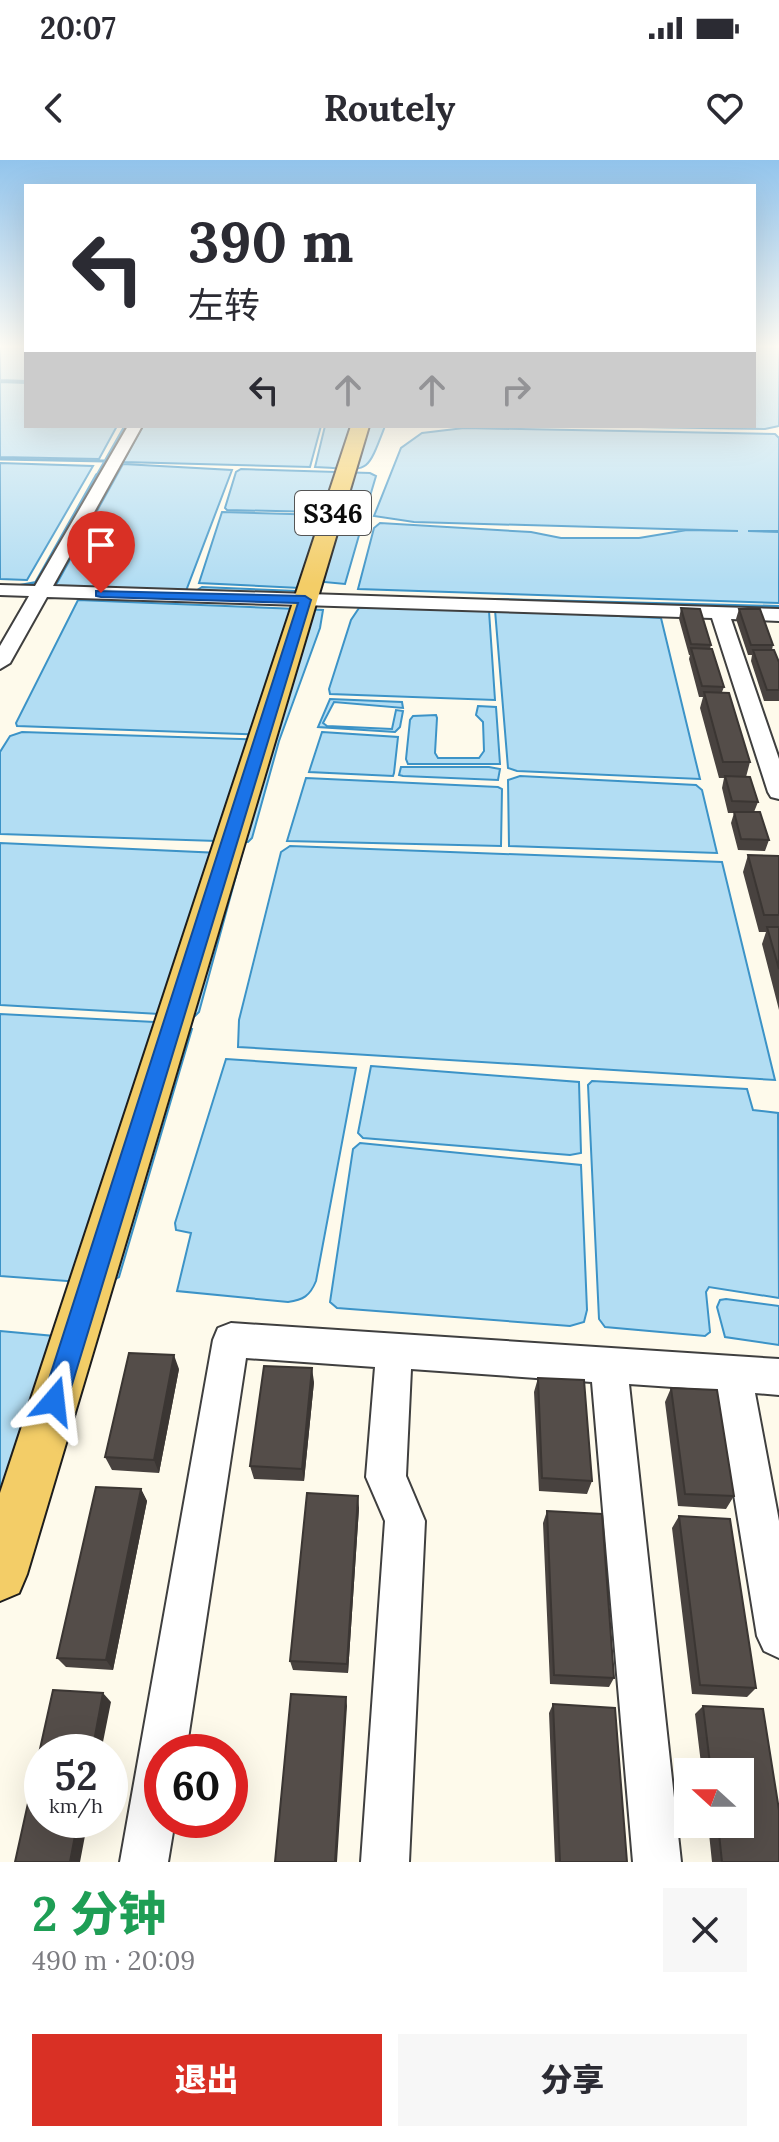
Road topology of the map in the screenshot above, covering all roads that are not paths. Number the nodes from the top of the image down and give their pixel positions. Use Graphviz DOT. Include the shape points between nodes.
graph roads {
  1 [pos="134,428"];
  2 [pos="359,428"];
  3 [pos="0,590"];
  4 [pos="42,592"];
  5 [pos="305,602"];
  6 [pos="720,613"];
  7 [pos="779,615"];
  8 [pos="0,663"];
  9 [pos="751,706"];
  10 [pos="779,707"];
  11 [pos="779,792"];
  12 [pos="394,1351"];
  13 [pos="609,1365"];
  14 [pos="733,1373"];
  15 [pos="779,1377"];
  16 [pos="0,1574"];
  17 [pos="779,1636"];
  18 [pos="165,1734"];
  19 [pos="148,1838"];
  20 [pos="144,1862"];
  21 [pos="385,1862"];
  22 [pos="657,1862"];
  1 -- 4 [label="street"];
  2 -- 5 [label="main road, S346"];
  3 -- 4 [label="street"];
  4 -- 5 [label="street"];
  4 -- 8 [label="street"];
  5 -- 6 [label="street"];
  5 -- 16 [label="main road, S346"];
  6 -- 7 [label="street"];
  6 -- 9 [label="street"];
  9 -- 10 [label="street"];
  9 -- 11 [label="street"];
  12 -- 13 [label="street"];
  12 -- 18 [label="street" via="231,1340"];
  12 -- 21 [label="street" via="386,1477 405,1521"];
  13 -- 14 [label="street"];
  13 -- 22 [label="street"];
  14 -- 15 [label="street"];
  14 -- 17 [label="street"];
  19 -- 20 [label="street"];
}
